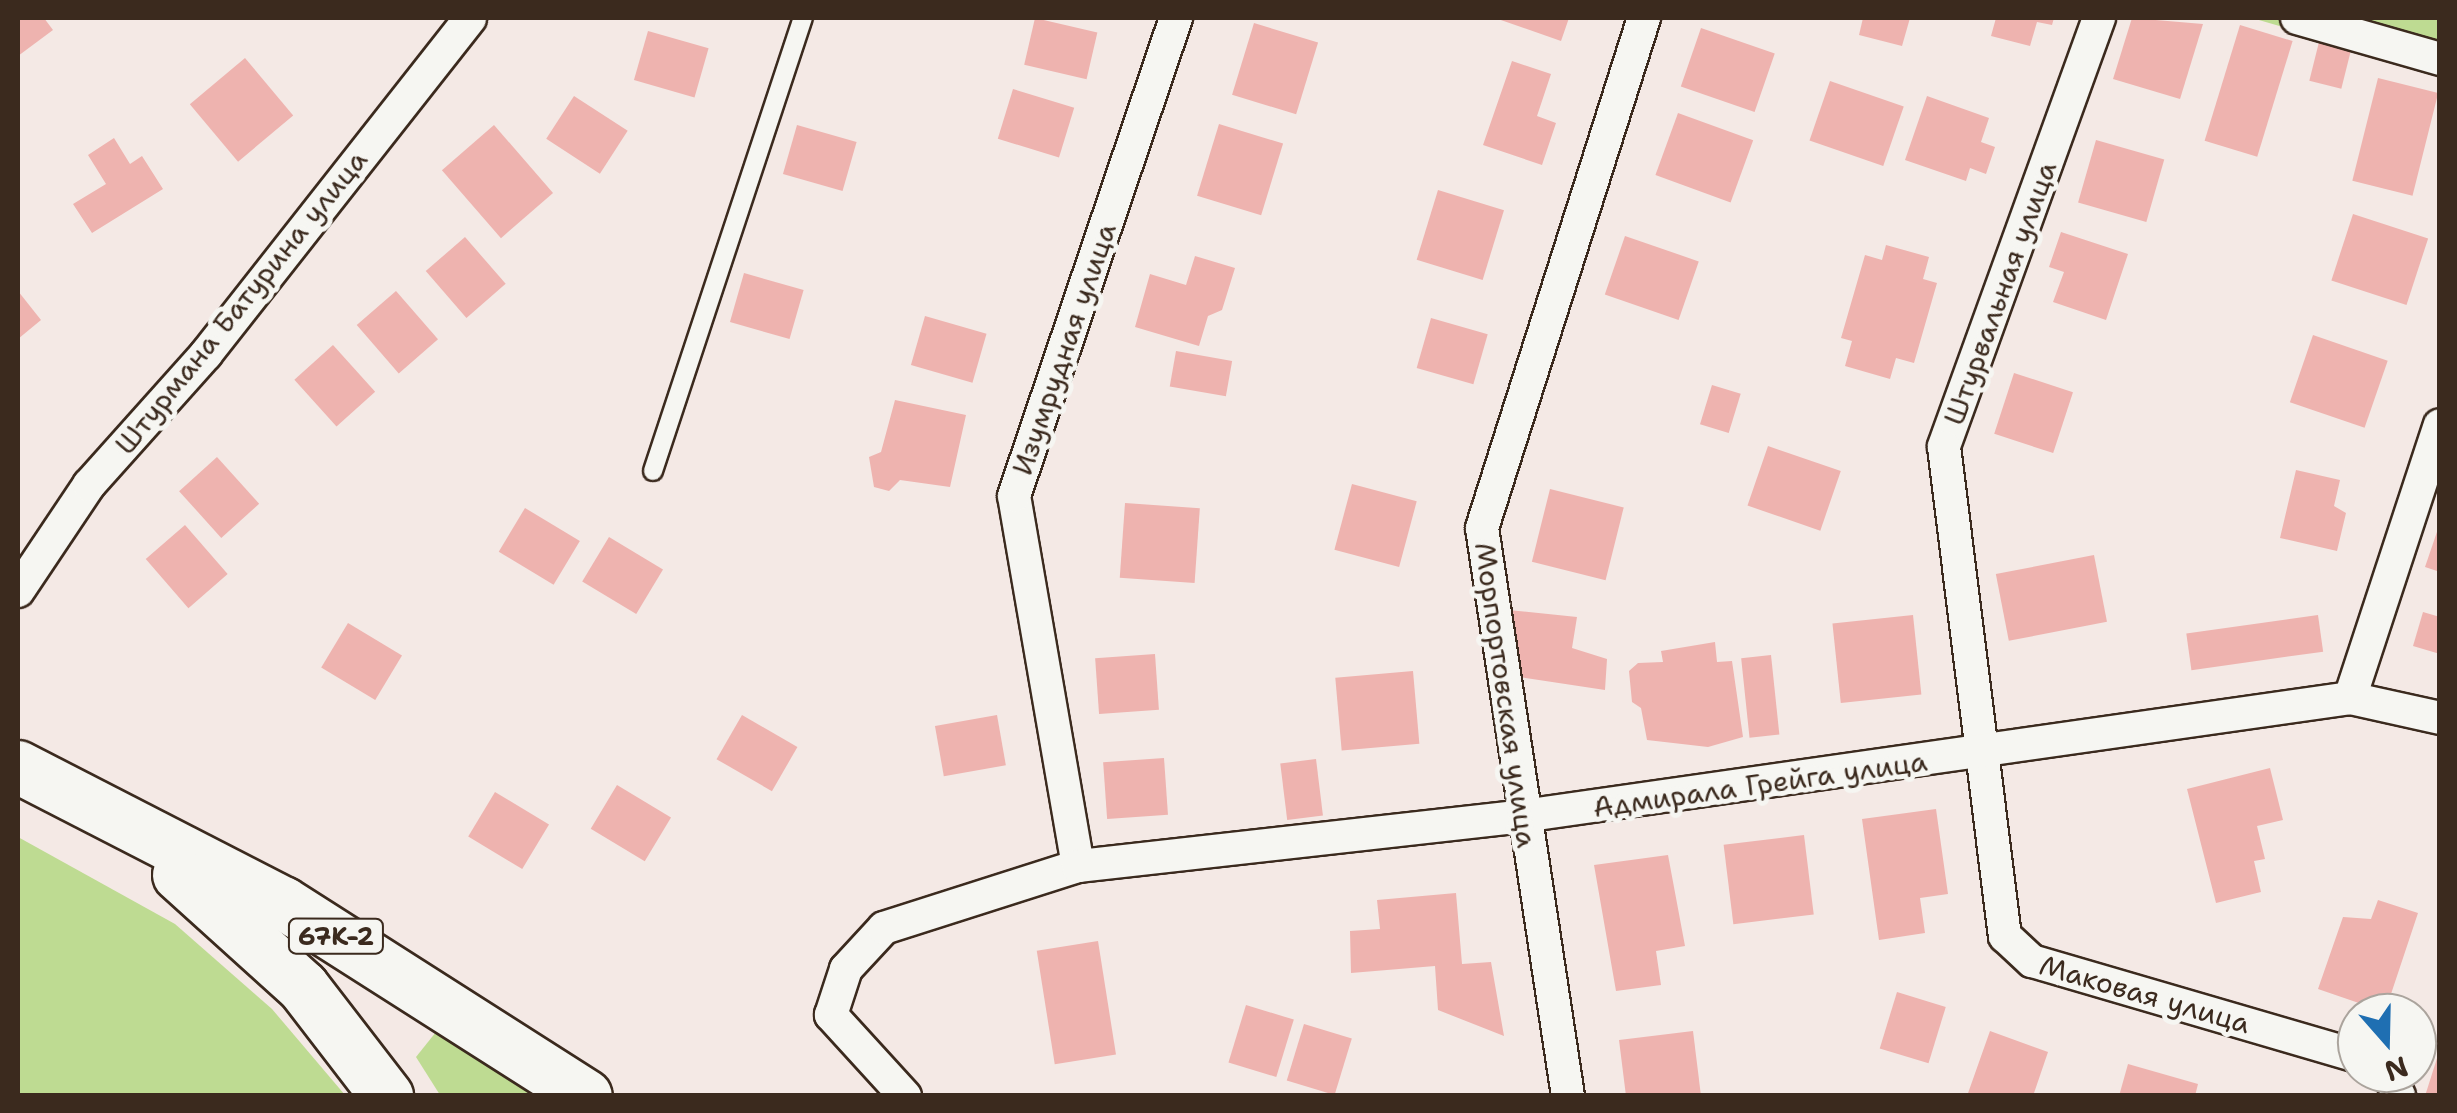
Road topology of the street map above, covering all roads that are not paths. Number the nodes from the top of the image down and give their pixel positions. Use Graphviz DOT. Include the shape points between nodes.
graph roads {
  1 [pos="470,18"];
  2 [pos="803,18"];
  3 [pos="1176,18"];
  4 [pos="1644,18"];
  5 [pos="2099,18"];
  6 [pos="2297,18"];
  7 [pos="2440,59"];
  8 [pos="2440,425"];
  9 [pos="653,471"];
  10 [pos="18,591"];
  11 [pos="2350,698"];
  12 [pos="2440,718"];
  13 [pos="1985,753"];
  14 [pos="18,767"];
  15 [pos="74,797"];
  16 [pos="1522,816"];
  17 [pos="1078,866"];
  18 [pos="2337,1050"];
  19 [pos="387,1096"];
  20 [pos="586,1096"];
  21 [pos="905,1096"];
  22 [pos="1568,1096"];
  1 -- 10 [label="street, Штурмана Батурина улица" via="206,354 89,485"];
  2 -- 9 [label="lane"];
  3 -- 17 [label="street, Изумрудная улица" via="1014,496"];
  4 -- 16 [label="street, Морпортовская улица" via="1482,528"];
  5 -- 13 [label="street, Штурвальная улица" via="1944,447"];
  6 -- 7 [label="street"];
  8 -- 11 [label="street"];
  11 -- 12 [label="street, Адмирала Грейга улица"];
  11 -- 13 [label="street, Адмирала Грейга улица"];
  13 -- 16 [label="street, Адмирала Грейга улица"];
  13 -- 18 [label="street, Маковая улица" via="2003,924 2020,956"];
  14 -- 15 [label="main road, 67К-2"];
  15 -- 19 [label="main road" via="212,899 303,986"];
  15 -- 20 [label="main road, 67К-2" via="282,904"];
  16 -- 17 [label="street, Адмирала Грейга улица"];
  16 -- 22 [label="street, Морпортовская улица"];
  17 -- 21 [label="street, Адмирала Грейга улица" via="884,928 846,968 832,1015"];
}
